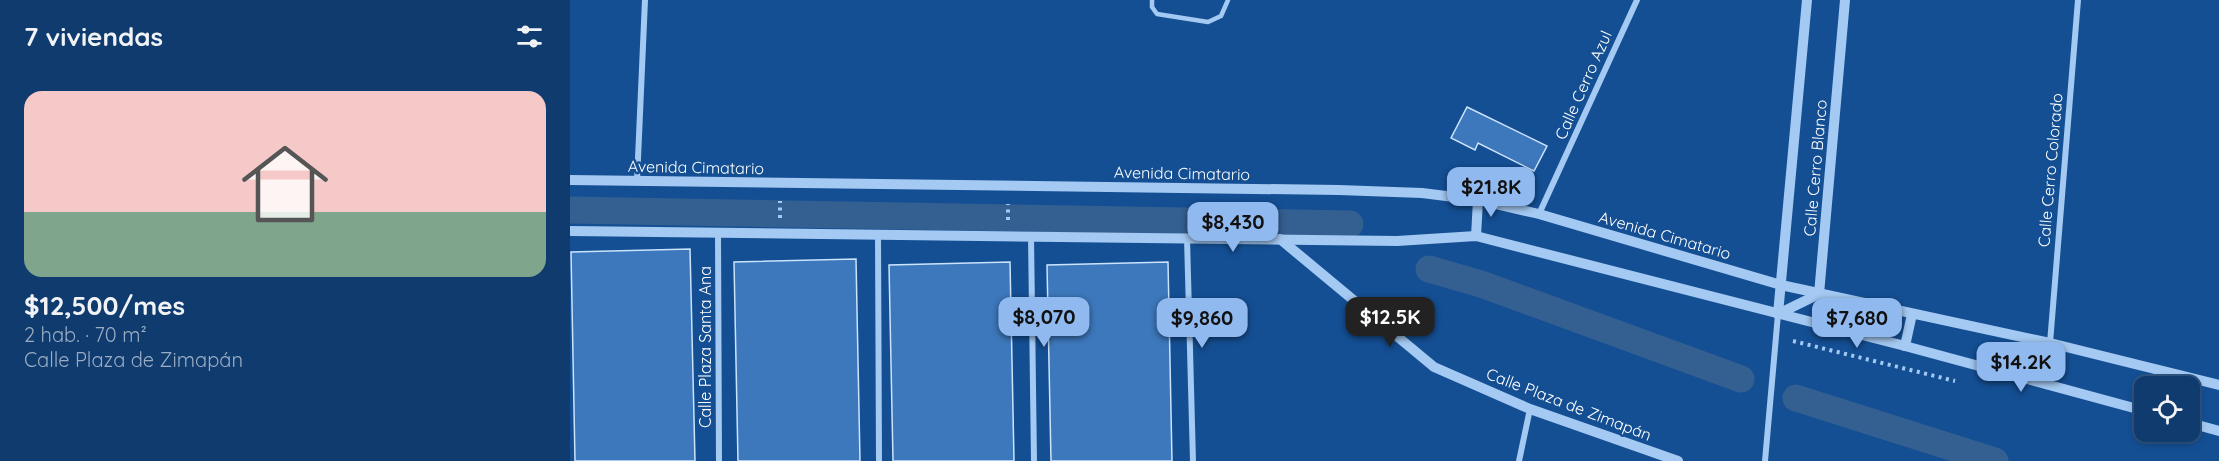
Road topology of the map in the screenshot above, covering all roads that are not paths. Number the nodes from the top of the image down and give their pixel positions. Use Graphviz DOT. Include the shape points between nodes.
graph roads {
  1 [pos="645,0"];
  2 [pos="1152,0"];
  3 [pos="1228,0"];
  4 [pos="1637,0"];
  5 [pos="1807,0"];
  6 [pos="1845,0"];
  7 [pos="2078,0"];
  8 [pos="570,180"];
  9 [pos="637,181"];
  10 [pos="1478,200"];
  11 [pos="1539,214"];
  12 [pos="570,231"];
  13 [pos="718,232"];
  14 [pos="878,234"];
  15 [pos="1031,236"];
  16 [pos="1476,236"];
  17 [pos="1187,238"];
  18 [pos="1280,239"];
  19 [pos="1781,285"];
  20 [pos="1819,294"];
  21 [pos="1778,314"];
  22 [pos="1912,314"];
  23 [pos="2050,343"];
  24 [pos="1905,346"];
  25 [pos="2219,385"];
  26 [pos="2134,408"];
  27 [pos="1530,409"];
  28 [pos="2200,426"];
  29 [pos="2219,431"];
  30 [pos="719,461"];
  31 [pos="879,461"];
  32 [pos="1034,461"];
  33 [pos="1192,461"];
  34 [pos="1519,461"];
  35 [pos="1678,461"];
  36 [pos="1765,461"];
  1 -- 9 [label="street"];
  2 -- 3 [label="lane" via="1157,14 1208,22 1221,16"];
  4 -- 11 [label="street, Calle Cerro Azul"];
  5 -- 19 [label="street, Calle Cerro Blanco"];
  6 -- 20 [label="street, Calle Cerro Blanco"];
  7 -- 23 [label="street, Calle Cerro Colorado"];
  8 -- 9 [label="street, Avenida Cimatario"];
  9 -- 10 [label="street, Avenida Cimatario" via="1339,190"];
  10 -- 11 [label="street, Avenida Cimatario"];
  10 -- 16 [label="street"];
  11 -- 19 [label="street, Avenida Cimatario"];
  12 -- 13 [label="street"];
  13 -- 14 [label="street"];
  13 -- 30 [label="street, Calle Plaza Santa Ana"];
  14 -- 15 [label="street"];
  14 -- 31 [label="street"];
  15 -- 17 [label="street"];
  15 -- 32 [label="street"];
  16 -- 18 [label="street"];
  16 -- 21 [label="street"];
  17 -- 18 [label="street"];
  17 -- 33 [label="street"];
  18 -- 27 [label="street, Calle Plaza de Zimapán" via="1434,367"];
  19 -- 20 [label="street, Avenida Cimatario"];
  19 -- 21 [label="street, Calle Cerro Blanco"];
  20 -- 21 [label="street"];
  20 -- 22 [label="street, Avenida Cimatario"];
  21 -- 24 [label="street"];
  21 -- 36 [label="street, Calle Cerro Blanco"];
  22 -- 23 [label="street, Avenida Cimatario"];
  22 -- 24 [label="street"];
  23 -- 25 [label="street, Avenida Cimatario"];
  24 -- 26 [label="street"];
  27 -- 34 [label="street"];
  27 -- 35 [label="street, Calle Plaza de Zimapán"];
  28 -- 29 [label="street"];
}
